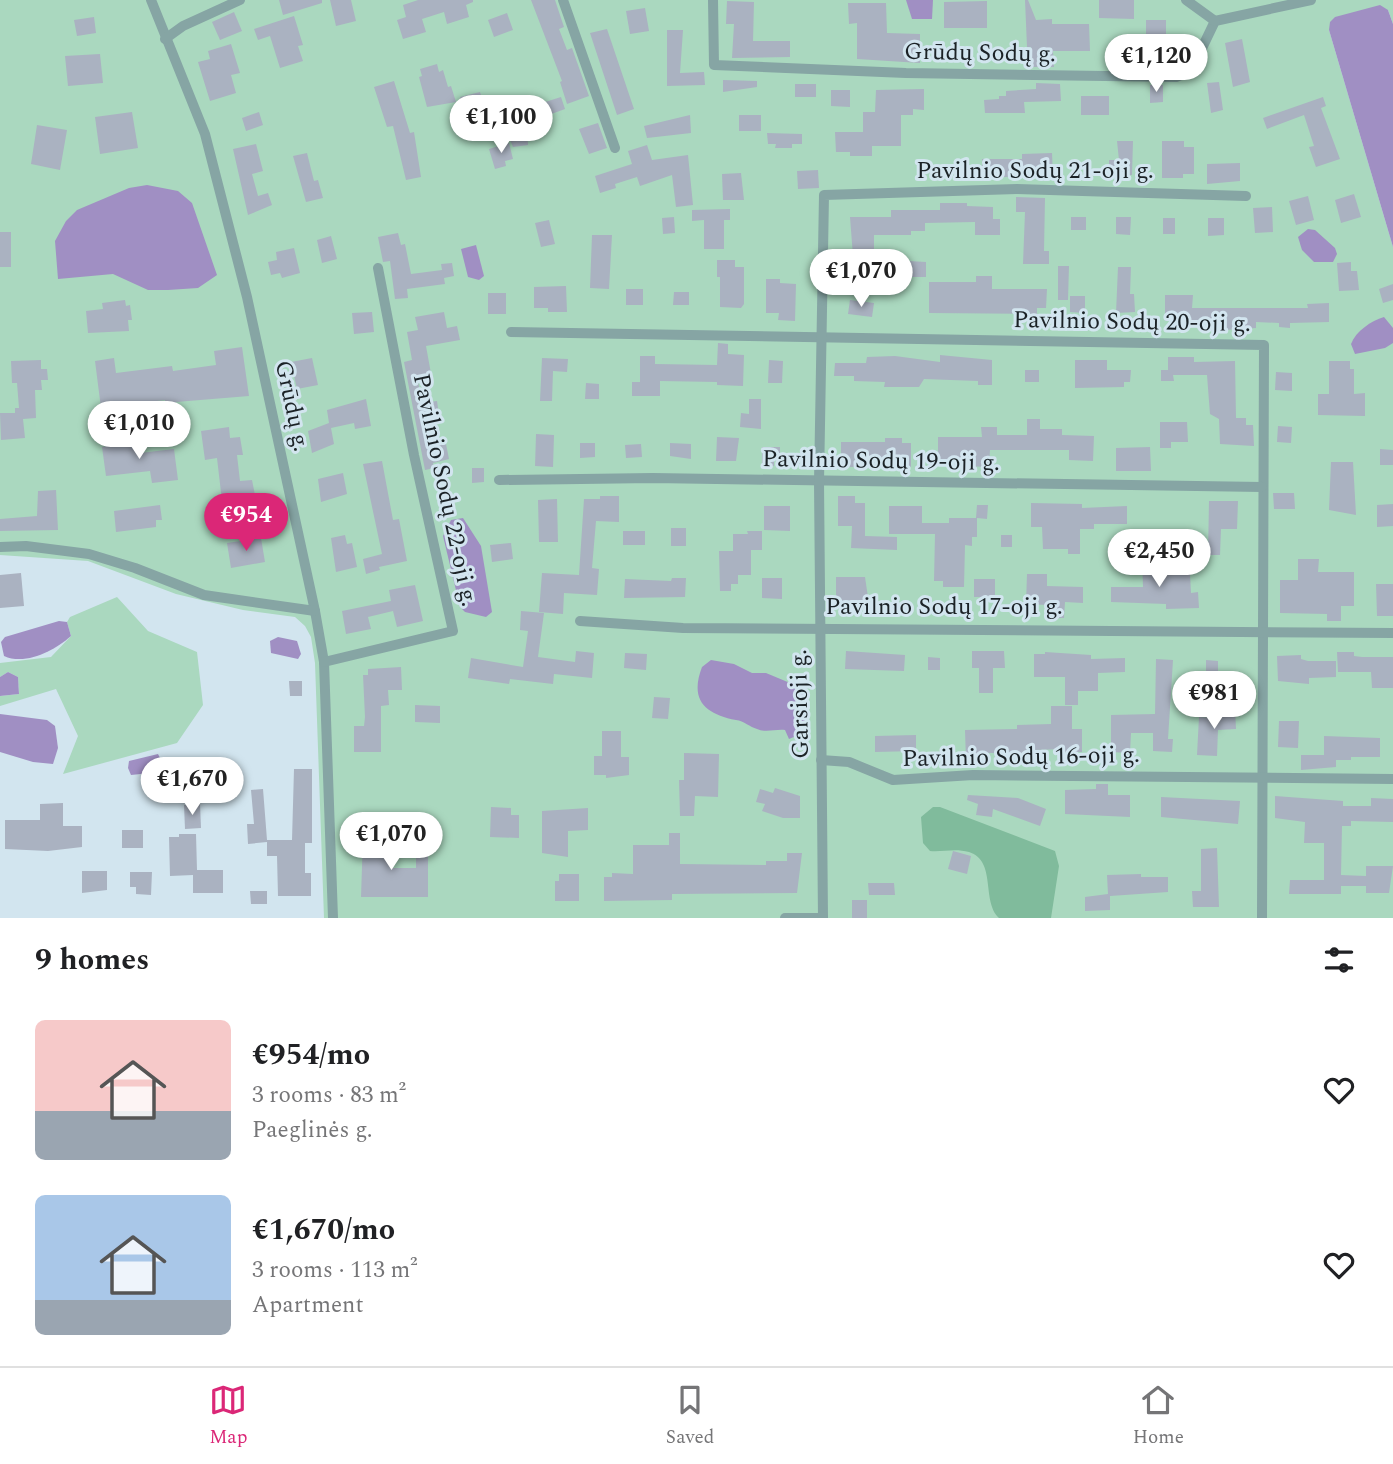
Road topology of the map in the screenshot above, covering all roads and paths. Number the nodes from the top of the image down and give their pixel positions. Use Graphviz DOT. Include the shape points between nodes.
graph roads {
  1 [pos="151,0"];
  2 [pos="240,0"];
  3 [pos="563,0"];
  4 [pos="713,0"];
  5 [pos="1186,0"];
  6 [pos="1311,0"];
  7 [pos="1215,21"];
  8 [pos="165,39"];
  9 [pos="615,148"];
  10 [pos="824,195"];
  11 [pos="1246,196"];
  12 [pos="378,268"];
  13 [pos="510,332"];
  14 [pos="822,338"];
  15 [pos="499,480"];
  16 [pos="819,482"];
  17 [pos="1262,487"];
  18 [pos="0,547"];
  19 [pos="315,611"];
  20 [pos="580,621"];
  21 [pos="820,627"];
  22 [pos="1262,630"];
  23 [pos="1393,633"];
  24 [pos="324,662"];
  25 [pos="821,760"];
  26 [pos="1264,777"];
  27 [pos="1393,779"];
  28 [pos="333,918"];
  29 [pos="785,918"];
  30 [pos="823,918"];
  31 [pos="1262,918"];
  1 -- 8 [label="street, Grūdų g."];
  2 -- 8 [label="street"];
  3 -- 9 [label="street"];
  4 -- 7 [label="street, Grūdų Sodų g." via="714,65 1176,77 1191,71"];
  5 -- 7 [label="street"];
  6 -- 7 [label="street"];
  8 -- 19 [label="street, Grūdų g." via="205,134 220,191"];
  10 -- 11 [label="street, Pavilnio Sodų 21-oji g." via="1017,189"];
  10 -- 14 [label="street, Garsioji g."];
  12 -- 24 [label="street, Pavilnio Sodų 22-oji g." via="453,631"];
  13 -- 14 [label="street, Pavilnio Sodų 20-oji g."];
  14 -- 16 [label="street, Garsioji g."];
  14 -- 17 [label="street, Pavilnio Sodų 20-oji g." via="1265,345"];
  15 -- 16 [label="street, Pavilnio Sodų 19-oji g."];
  16 -- 17 [label="street, Pavilnio Sodų 19-oji g."];
  16 -- 21 [label="street, Garsioji g."];
  17 -- 22 [label="street, Pavilnio Sodų 20-oji g."];
  18 -- 19 [label="street" via="89,554 204,595"];
  19 -- 24 [label="street, Grūdų g."];
  20 -- 21 [label="street, Pavilnio Sodų 17-oji g." via="682,628"];
  21 -- 22 [label="street, Pavilnio Sodų 17-oji g."];
  21 -- 25 [label="street, Garsioji g."];
  22 -- 23 [label="street, Pavilnio Sodų 17-oji g."];
  22 -- 26 [label="street, Pavilnio Sodų 20-oji g."];
  24 -- 28 [label="street, Grūdų g."];
  25 -- 26 [label="street, Pavilnio Sodų 16-oji g." via="849,762 893,780 973,775"];
  25 -- 30 [label="street, Garsioji g."];
  26 -- 27 [label="street, Pavilnio Sodų 16-oji g."];
  26 -- 31 [label="street, Pavilnio Sodų 20-oji g."];
  29 -- 30 [label="street"];
}
